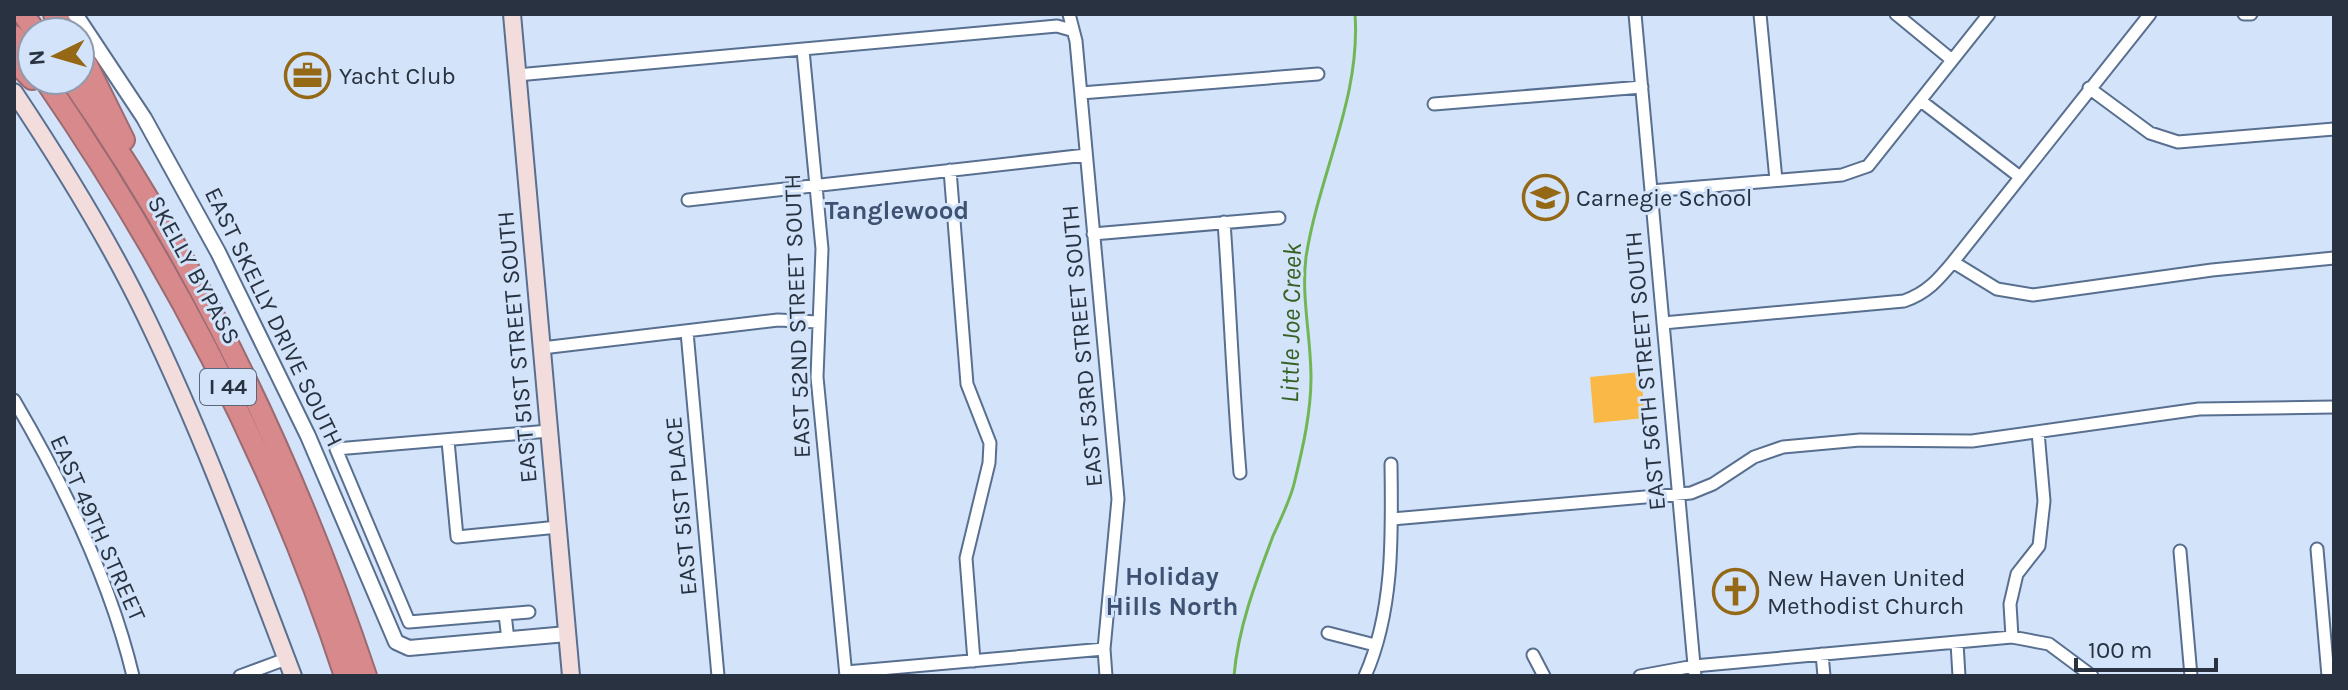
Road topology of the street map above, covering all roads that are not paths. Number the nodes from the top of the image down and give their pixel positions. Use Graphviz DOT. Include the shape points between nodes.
graph roads {
  1 [pos="75,14"];
  2 [pos="512,14"];
  3 [pos="1069,14"];
  4 [pos="1635,14"];
  5 [pos="1760,14"];
  6 [pos="1896,14"];
  7 [pos="1989,14"];
  8 [pos="2150,14"];
  9 [pos="2244,14"];
  10 [pos="2251,14"];
  11 [pos="1071,30"];
  12 [pos="803,50"];
  13 [pos="1952,60"];
  14 [pos="1318,74"];
  15 [pos="517,75"];
  16 [pos="96,84"];
  17 [pos="1642,87"];
  18 [pos="2089,88"];
  19 [pos="14,92"];
  20 [pos="1081,93"];
  21 [pos="50,96"];
  22 [pos="56,96"];
  23 [pos="81,96"];
  24 [pos="1921,101"];
  25 [pos="1434,104"];
  26 [pos="71,117"];
  27 [pos="2334,129"];
  28 [pos="1086,155"];
  29 [pos="950,170"];
  30 [pos="2020,177"];
  31 [pos="1776,180"];
  32 [pos="815,184"];
  33 [pos="1651,191"];
  34 [pos="688,200"];
  35 [pos="1279,218"];
  36 [pos="1224,222"];
  37 [pos="166,226"];
  38 [pos="1093,234"];
  39 [pos="2334,258"];
  40 [pos="1953,262"];
  41 [pos="818,322"];
  42 [pos="1663,323"];
  43 [pos="687,332"];
  44 [pos="542,348"];
  45 [pos="14,400"];
  46 [pos="2334,407"];
  47 [pos="549,431"];
  48 [pos="2038,432"];
  49 [pos="448,441"];
  50 [pos="1391,464"];
  51 [pos="1240,473"];
  52 [pos="1678,495"];
  53 [pos="1392,519"];
  54 [pos="558,527"];
  55 [pos="2317,549"];
  56 [pos="2180,551"];
  57 [pos="387,568"];
  58 [pos="368,576"];
  59 [pos="529,612"];
  60 [pos="505,614"];
  61 [pos="1328,633"];
  62 [pos="567,634"];
  63 [pos="2012,637"];
  64 [pos="508,640"];
  65 [pos="1957,643"];
  66 [pos="1375,645"];
  67 [pos="1104,649"];
  68 [pos="1822,654"];
  69 [pos="1533,655"];
  70 [pos="286,659"];
  71 [pos="974,661"];
  72 [pos="1695,671"];
  73 [pos="846,674"];
  74 [pos="133,676"];
  75 [pos="240,676"];
  76 [pos="293,676"];
  77 [pos="345,676"];
  78 [pos="366,676"];
  79 [pos="571,676"];
  80 [pos="714,676"];
  81 [pos="1106,676"];
  82 [pos="1365,676"];
  83 [pos="1544,676"];
  84 [pos="1640,676"];
  85 [pos="1824,676"];
  86 [pos="1959,676"];
  87 [pos="2092,676"];
  88 [pos="2191,676"];
  89 [pos="2328,676"];
  1 -- 58 [label="street, EAST SKELLY DRIVE SOUTH" via="144,118 220,255 308,436"];
  2 -- 15 [label="main road, EAST 51ST STREET SOUTH"];
  3 -- 11 [label="street, EAST 53RD STREET SOUTH"];
  4 -- 17 [label="street, EAST 56TH STREET SOUTH"];
  5 -- 31 [label="street"];
  6 -- 13 [label="street"];
  7 -- 13 [label="street"];
  8 -- 18 [label="street"];
  9 -- 10 [label="street"];
  11 -- 12 [label="street" via="1057,26"];
  11 -- 20 [label="street, EAST 53RD STREET SOUTH"];
  12 -- 15 [label="street"];
  12 -- 32 [label="street, EAST 52ND STREET SOUTH"];
  13 -- 24 [label="street"];
  14 -- 20 [label="street"];
  15 -- 44 [label="main road, EAST 51ST STREET SOUTH"];
  16 -- 37 [label="highway"];
  17 -- 25 [label="street"];
  17 -- 33 [label="street, EAST 56TH STREET SOUTH"];
  18 -- 27 [label="street" via="2150,133 2178,142"];
  18 -- 30 [label="street"];
  19 -- 70 [label="main road" via="83,201 145,315 222,490"];
  20 -- 28 [label="street, EAST 53RD STREET SOUTH"];
  21 -- 26 [label="highway"];
  22 -- 26 [label="highway, SKELLY BYPASS / I 44"];
  23 -- 37 [label="highway, SKELLY BYPASS / I 44"];
  24 -- 30 [label="street"];
  24 -- 31 [label="street" via="1881,154 1856,172"];
  26 -- 77 [label="highway, SKELLY BYPASS / I 44" via="145,234 219,369 282,507"];
  28 -- 29 [label="street"];
  28 -- 38 [label="street, EAST 53RD STREET SOUTH"];
  29 -- 32 [label="street"];
  29 -- 71 [label="street" via="967,384 990,443 966,558"];
  30 -- 40 [label="street"];
  31 -- 33 [label="street"];
  32 -- 34 [label="street"];
  32 -- 41 [label="street, EAST 52ND STREET SOUTH" via="822,249"];
  33 -- 42 [label="street, EAST 56TH STREET SOUTH"];
  35 -- 36 [label="street"];
  36 -- 38 [label="street"];
  36 -- 51 [label="street"];
  37 -- 78 [label="highway, SKELLY BYPASS / I 44" via="265,419 320,547"];
  38 -- 67 [label="street, EAST 53RD STREET SOUTH" via="1118,499"];
  39 -- 40 [label="street" via="2033,295 1997,289"];
  40 -- 42 [label="street" via="1933,287 1904,301"];
  41 -- 43 [label="street" via="778,320"];
  41 -- 73 [label="street, EAST 52ND STREET SOUTH" via="819,399"];
  42 -- 52 [label="street, EAST 56TH STREET SOUTH"];
  43 -- 44 [label="street"];
  43 -- 80 [label="street, EAST 51ST PLACE"];
  44 -- 47 [label="main road, EAST 51ST STREET SOUTH"];
  45 -- 74 [label="street, EAST 49TH STREET" via="89,549"];
  46 -- 48 [label="street" via="2199,409"];
  47 -- 49 [label="street"];
  47 -- 54 [label="main road, EAST 51ST STREET SOUTH"];
  48 -- 52 [label="street" via="1972,441 1860,440 1783,447 1754,457 1704,489"];
  48 -- 63 [label="street" via="2044,501 2039,546 2017,574 2010,604"];
  49 -- 54 [label="street" via="457,537"];
  49 -- 57 [label="street" via="336,449"];
  50 -- 53 [label="street"];
  52 -- 53 [label="street"];
  52 -- 72 [label="street, EAST 56TH STREET SOUTH"];
  53 -- 66 [label="street" via="1385,602"];
  54 -- 62 [label="main road, EAST 51ST STREET SOUTH"];
  55 -- 89 [label="street"];
  56 -- 88 [label="street"];
  57 -- 58 [label="street"];
  57 -- 60 [label="street" via="409,622"];
  58 -- 64 [label="street, EAST SKELLY DRIVE SOUTH" via="401,647"];
  59 -- 60 [label="street"];
  60 -- 64 [label="street"];
  61 -- 66 [label="street"];
  62 -- 64 [label="street"];
  62 -- 79 [label="main road, EAST 51ST STREET SOUTH"];
  63 -- 65 [label="street"];
  63 -- 87 [label="street" via="2049,644"];
  65 -- 68 [label="street"];
  65 -- 86 [label="street"];
  66 -- 82 [label="street"];
  67 -- 71 [label="street"];
  67 -- 81 [label="street, EAST 53RD STREET SOUTH"];
  68 -- 72 [label="street"];
  68 -- 85 [label="street"];
  69 -- 83 [label="street"];
  70 -- 75 [label="street"];
  70 -- 76 [label="main road"];
  71 -- 73 [label="street"];
  72 -- 84 [label="street"];
}
